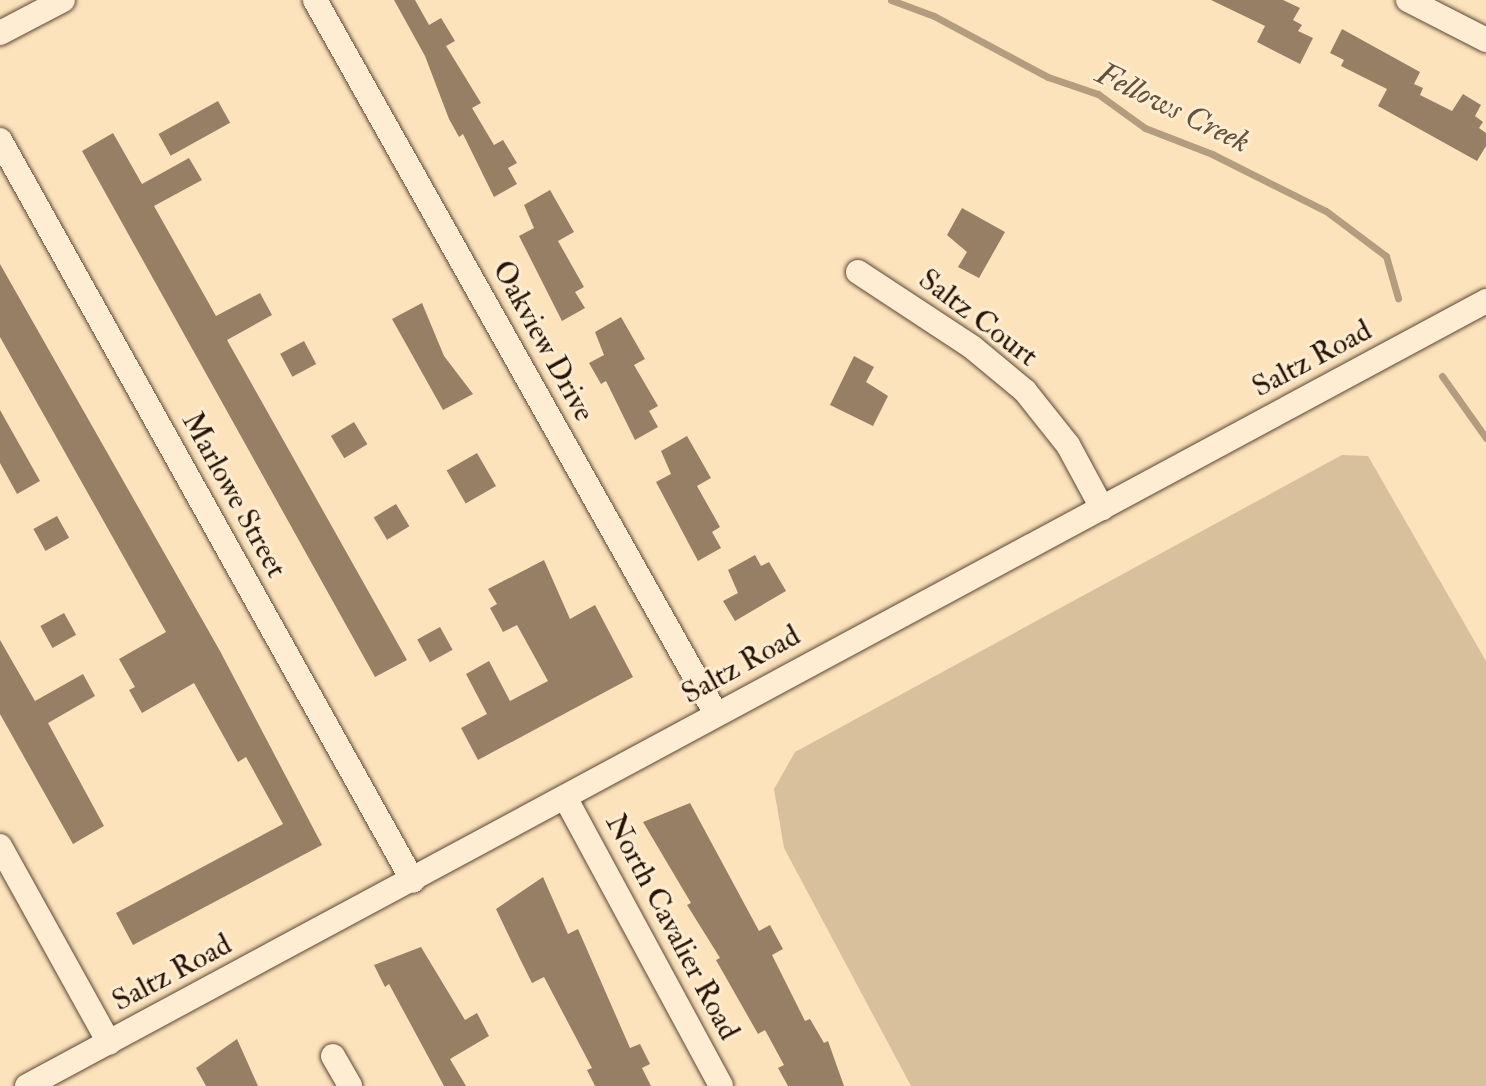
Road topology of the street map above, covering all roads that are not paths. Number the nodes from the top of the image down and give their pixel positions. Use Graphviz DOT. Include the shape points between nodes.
graph roads {
  1 [pos="63,0"];
  2 [pos="315,0"];
  3 [pos="1408,0"];
  4 [pos="0,33"];
  5 [pos="1486,40"];
  6 [pos="0,140"];
  7 [pos="858,272"];
  8 [pos="1486,301"];
  9 [pos="1102,508"];
  10 [pos="716,714"];
  11 [pos="566,799"];
  12 [pos="0,846"];
  13 [pos="413,881"];
  14 [pos="109,1043"];
  15 [pos="333,1056"];
  16 [pos="27,1086"];
  17 [pos="350,1086"];
  18 [pos="721,1086"];
  1 -- 4 [label="street"];
  2 -- 10 [label="street, Oakview Drive"];
  3 -- 5 [label="street"];
  6 -- 13 [label="street, Marlowe Street"];
  7 -- 9 [label="street, Saltz Court" via="972,347 1025,391 1068,445"];
  8 -- 9 [label="street, Saltz Road"];
  9 -- 10 [label="street, Saltz Road"];
  10 -- 11 [label="street, Saltz Road"];
  11 -- 13 [label="street, Saltz Road"];
  11 -- 18 [label="street, North Cavalier Road"];
  12 -- 14 [label="street"];
  13 -- 14 [label="street, Saltz Road"];
  14 -- 16 [label="street, Saltz Road"];
  15 -- 17 [label="street"];
}
